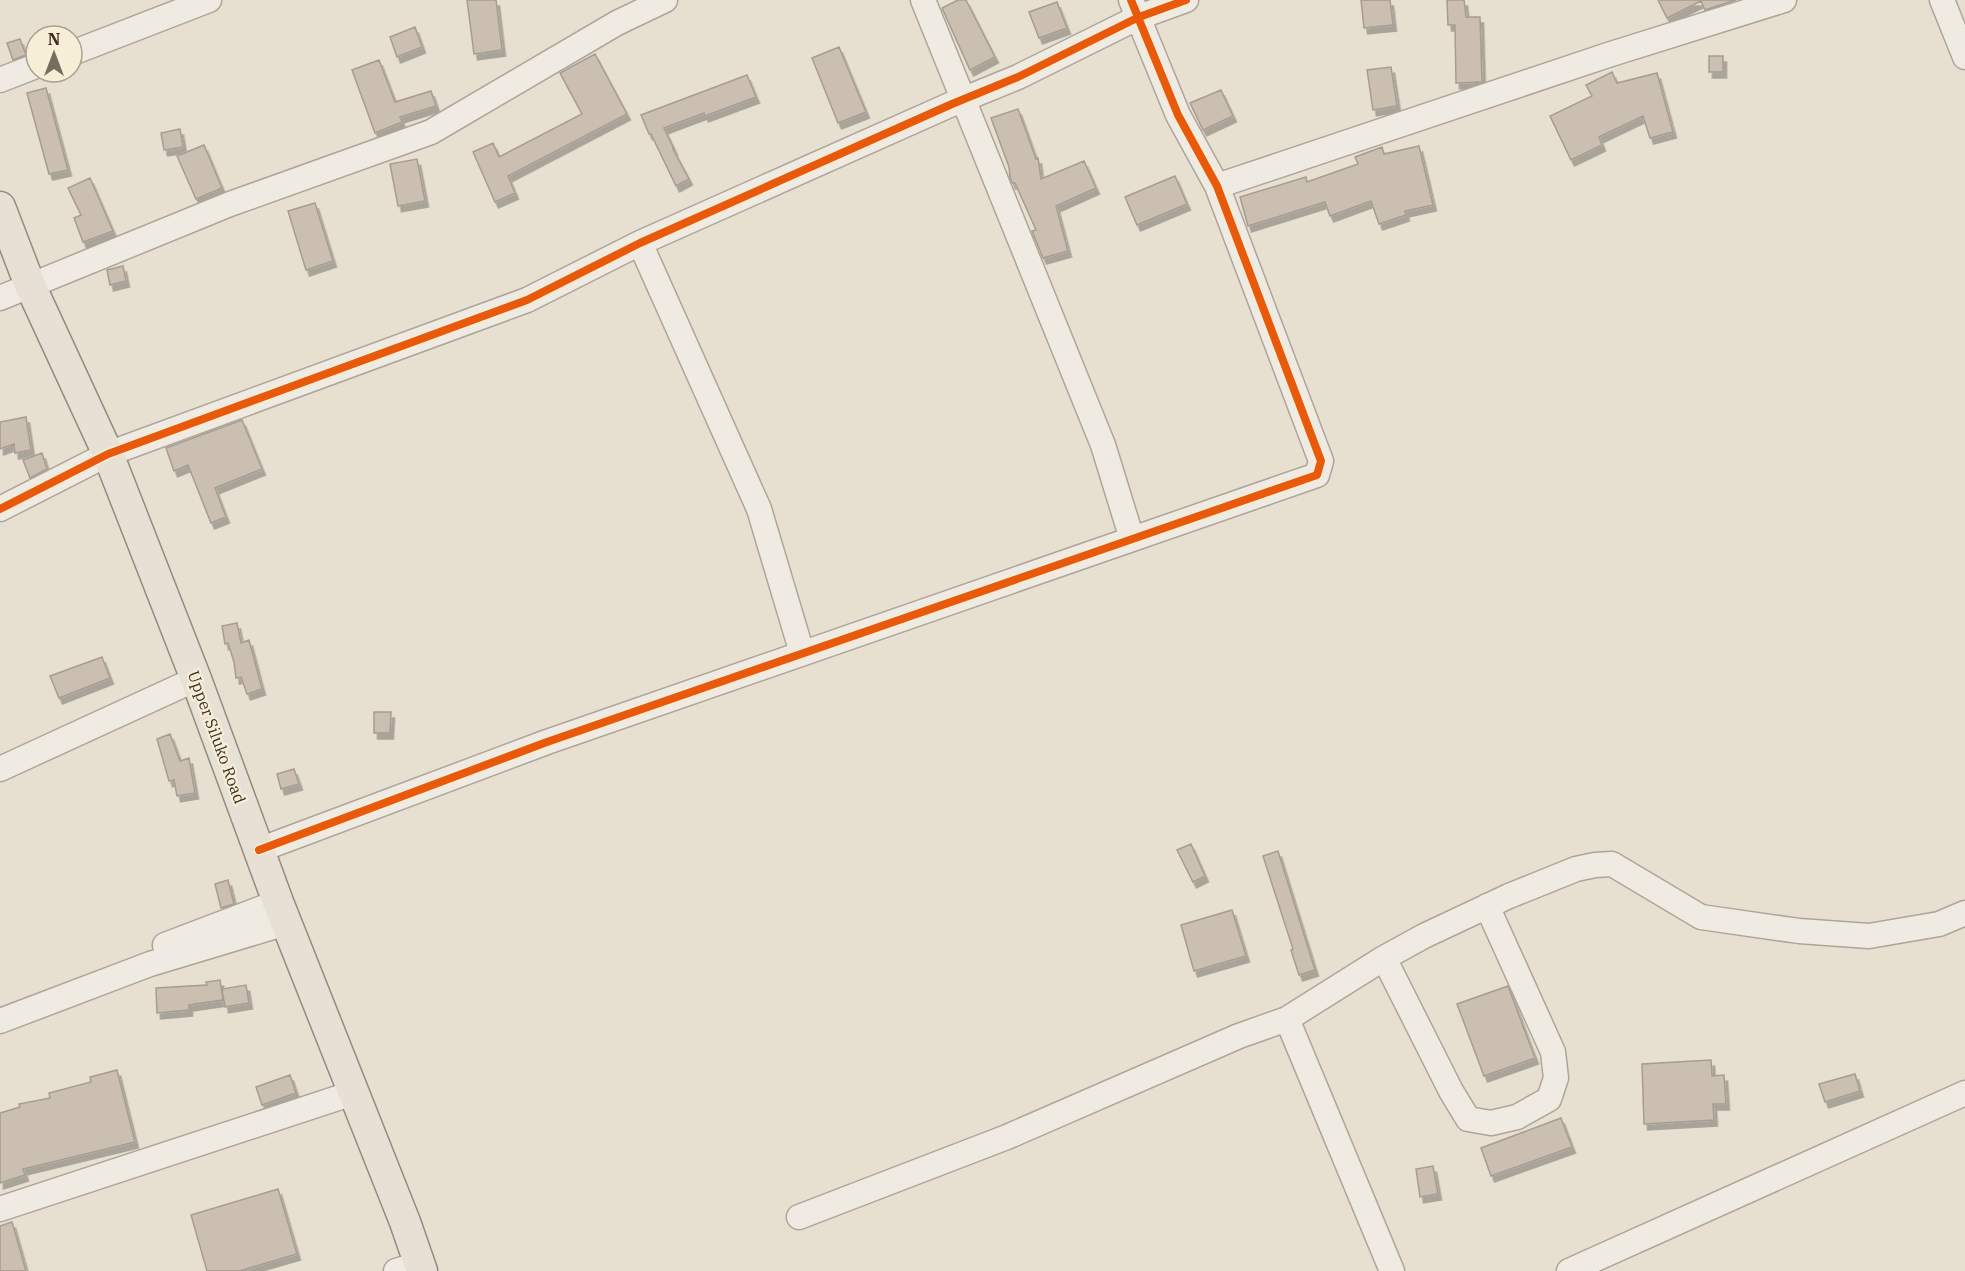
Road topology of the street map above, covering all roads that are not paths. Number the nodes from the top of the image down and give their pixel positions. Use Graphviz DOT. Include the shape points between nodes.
graph roads {
  1 [pos="209,0"];
  2 [pos="665,0"];
  3 [pos="923,0"];
  4 [pos="1186,0"];
  5 [pos="1785,0"];
  6 [pos="1942,0"];
  7 [pos="1135,8"];
  8 [pos="84,48"];
  9 [pos="1965,57"];
  10 [pos="24,71"];
  11 [pos="0,80"];
  12 [pos="963,99"];
  13 [pos="1217,186"];
  14 [pos="0,207"];
  15 [pos="640,243"];
  16 [pos="30,285"];
  17 [pos="0,298"];
  18 [pos="108,454"];
  19 [pos="0,508"];
  20 [pos="1132,539"];
  21 [pos="802,653"];
  22 [pos="196,679"];
  23 [pos="0,769"];
  24 [pos="259,850"];
  25 [pos="1487,906"];
  26 [pos="282,912"];
  27 [pos="1965,913"];
  28 [pos="1384,958"];
  29 [pos="0,1007"];
  30 [pos="1287,1019"];
  31 [pos="0,1021"];
  32 [pos="353,1093"];
  33 [pos="1965,1093"];
  34 [pos="0,1209"];
  35 [pos="799,1217"];
  36 [pos="1615,1262"];
  37 [pos="412,1269"];
  38 [pos="1392,1271"];
  39 [pos="1569,1271"];
  1 -- 8 [label="street"];
  2 -- 16 [label="street" via="617,23 431,132 230,204"];
  3 -- 12 [label="street"];
  4 -- 7 [label="street"];
  5 -- 13 [label="street"];
  6 -- 9 [label="street"];
  7 -- 12 [label="street" via="1018,77"];
  7 -- 13 [label="street" via="1178,115"];
  10 -- 11 [label="street"];
  12 -- 15 [label="street"];
  12 -- 20 [label="street" via="1103,445"];
  13 -- 20 [label="street" via="1321,461 1317,475"];
  14 -- 16 [label="main road, Upper Siluko Road"];
  15 -- 18 [label="street" via="527,300"];
  15 -- 21 [label="street" via="759,509"];
  16 -- 17 [label="street"];
  16 -- 18 [label="main road, Upper Siluko Road"];
  18 -- 19 [label="street"];
  18 -- 22 [label="main road, Upper Siluko Road"];
  20 -- 21 [label="street"];
  21 -- 24 [label="street" via="547,742"];
  22 -- 23 [label="street"];
  22 -- 24 [label="main road, Upper Siluko Road"];
  24 -- 26 [label="main road, Upper Siluko Road"];
  25 -- 27 [label="street" via="1576,869 1612,864 1701,917 1799,931 1869,936 1939,924"];
  25 -- 28 [label="street"];
  25 -- 28 [label="street" via="1552,1052 1556,1078 1549,1099 1517,1117 1491,1123 1468,1119"];
  26 -- 29 [label="street"];
  26 -- 31 [label="street"];
  26 -- 32 [label="main road, Upper Siluko Road"];
  28 -- 30 [label="street"];
  30 -- 35 [label="street" via="1007,1137"];
  30 -- 38 [label="street"];
  32 -- 34 [label="street"];
  32 -- 37 [label="main road, Upper Siluko Road" via="405,1222"];
  33 -- 36 [label="street"];
  36 -- 39 [label="street"];
}
